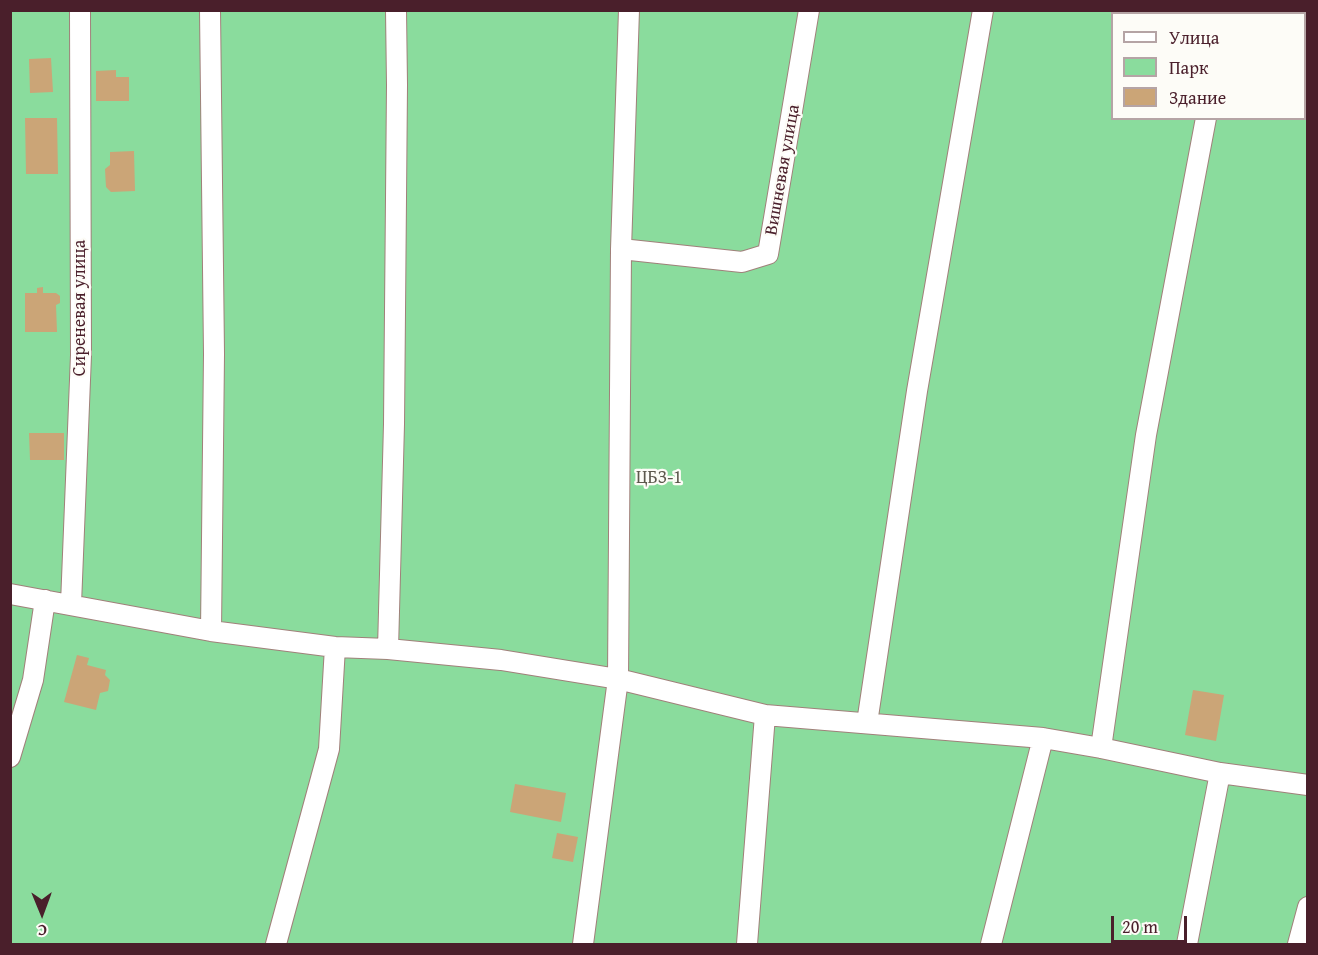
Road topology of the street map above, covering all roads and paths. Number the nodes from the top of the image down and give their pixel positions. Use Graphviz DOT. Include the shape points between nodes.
graph roads {
  1 [pos="80,10"];
  2 [pos="210,10"];
  3 [pos="396,10"];
  4 [pos="629,10"];
  5 [pos="809,10"];
  6 [pos="983,10"];
  7 [pos="1206,120"];
  8 [pos="621,249"];
  9 [pos="10,594"];
  10 [pos="45,600"];
  11 [pos="71,604"];
  12 [pos="211,631"];
  13 [pos="335,647"];
  14 [pos="388,650"];
  15 [pos="618,679"];
  16 [pos="765,715"];
  17 [pos="867,723"];
  18 [pos="1043,738"];
  19 [pos="1101,748"];
  20 [pos="10,758"];
  21 [pos="1220,773"];
  22 [pos="1308,785"];
  23 [pos="1308,908"];
  24 [pos="276,945"];
  25 [pos="583,945"];
  26 [pos="747,945"];
  27 [pos="991,945"];
  28 [pos="1187,945"];
  29 [pos="1298,945"];
  1 -- 11 [label="street, Сиреневая улица" via="81,355"];
  2 -- 12 [label="street" via="214,354"];
  3 -- 14 [label="street"];
  4 -- 8 [label="street"];
  5 -- 8 [label="street, Вишневая улица" via="768,255 742,262"];
  6 -- 17 [label="street" via="917,391"];
  7 -- 19 [label="street" via="1146,435"];
  8 -- 15 [label="street"];
  9 -- 10 [label="street"];
  10 -- 11 [label="street"];
  10 -- 20 [label="street" via="33,680"];
  11 -- 12 [label="street"];
  12 -- 13 [label="street"];
  13 -- 14 [label="street"];
  13 -- 24 [label="street" via="329,749"];
  14 -- 15 [label="street" via="501,660"];
  15 -- 16 [label="street"];
  15 -- 25 [label="street"];
  16 -- 17 [label="street"];
  16 -- 26 [label="street"];
  17 -- 18 [label="street"];
  18 -- 19 [label="street"];
  18 -- 27 [label="street"];
  19 -- 21 [label="street"];
  21 -- 22 [label="street"];
  21 -- 28 [label="street"];
  23 -- 29 [label="street"];
}
